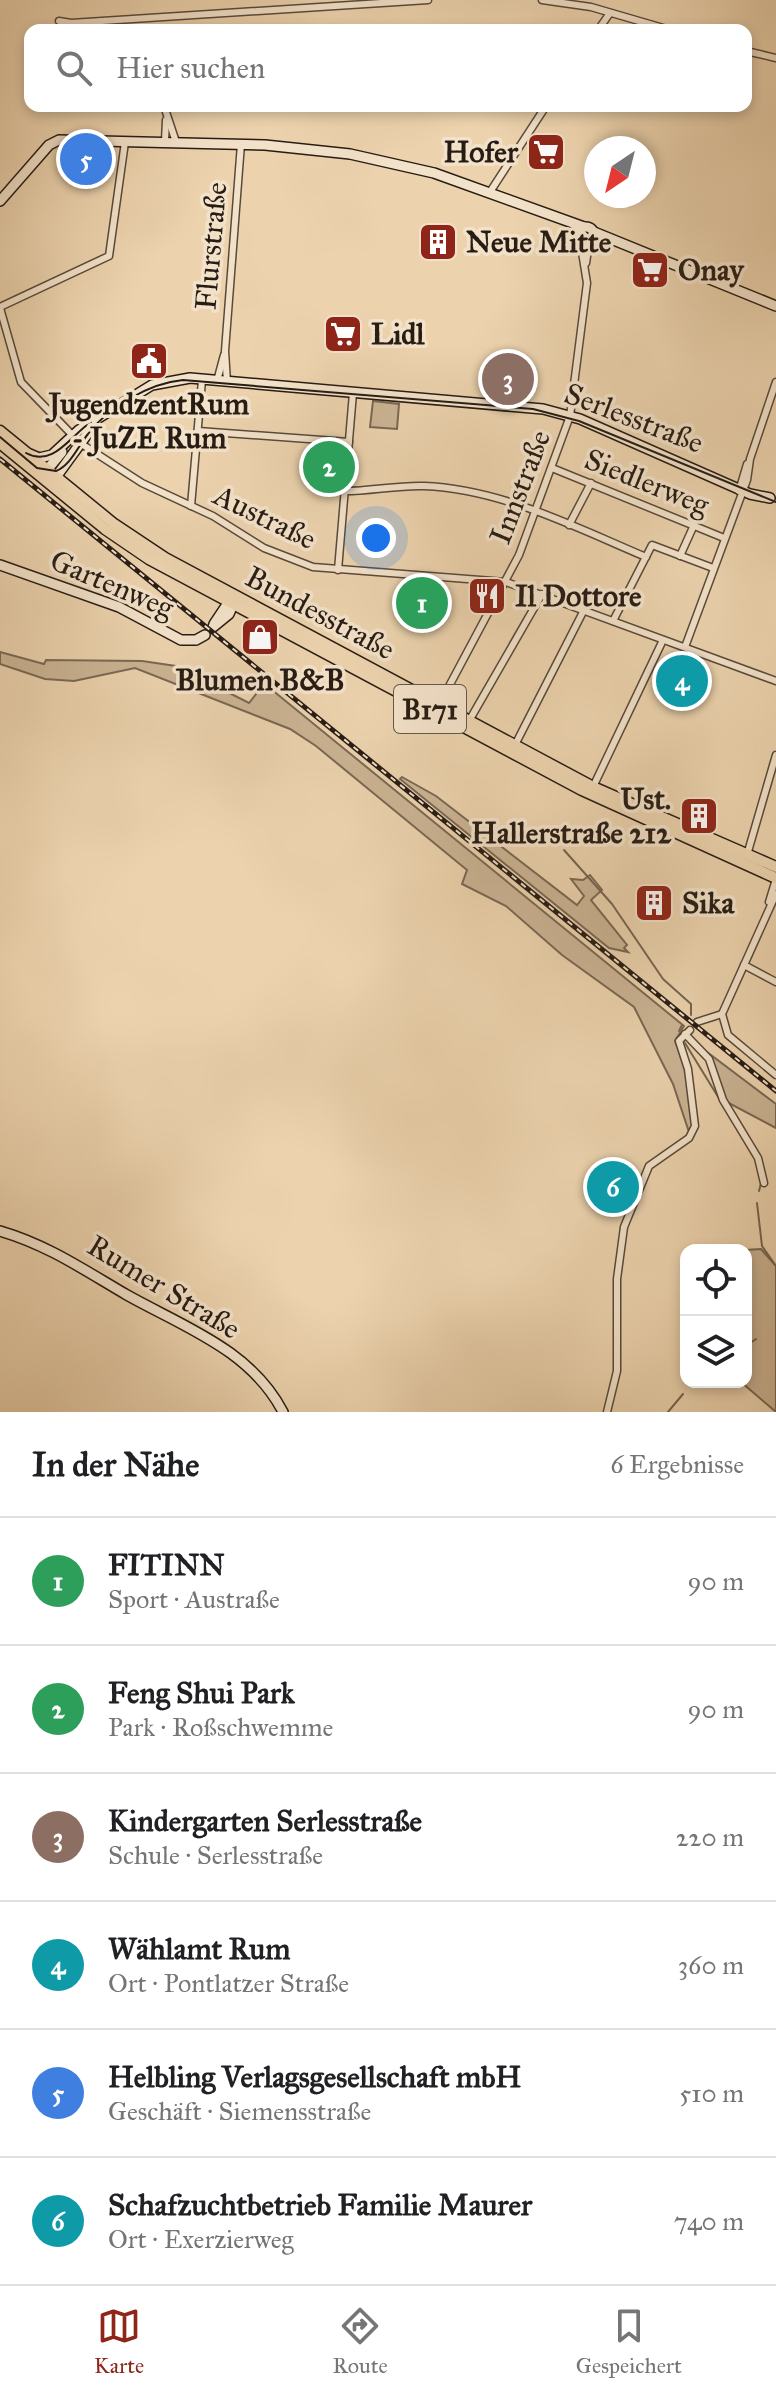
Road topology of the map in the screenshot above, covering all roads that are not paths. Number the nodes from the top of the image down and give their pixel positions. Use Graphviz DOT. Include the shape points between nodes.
graph roads {
  1 [pos="428,0"];
  2 [pos="542,0"];
  3 [pos="610,13"];
  4 [pos="144,19"];
  5 [pos="59,21"];
  6 [pos="145,24"];
  7 [pos="602,24"];
  8 [pos="649,24"];
  9 [pos="752,52"];
  10 [pos="776,58"];
  11 [pos="165,112"];
  12 [pos="542,112"];
  13 [pos="166,116"];
  14 [pos="125,141"];
  15 [pos="165,141"];
  16 [pos="176,142"];
  17 [pos="241,144"];
  18 [pos="490,192"];
  19 [pos="0,201"];
  20 [pos="586,236"];
  21 [pos="776,306"];
  22 [pos="0,307"];
  23 [pos="202,380"];
  24 [pos="222,381"];
  25 [pos="776,382"];
  26 [pos="353,393"];
  27 [pos="570,416"];
  28 [pos="0,431"];
  29 [pos="198,431"];
  30 [pos="77,440"];
  31 [pos="349,442"];
  32 [pos="0,443"];
  33 [pos="27,453"];
  34 [pos="552,468"];
  35 [pos="50,476"];
  36 [pos="591,483"];
  37 [pos="739,488"];
  38 [pos="345,491"];
  39 [pos="773,500"];
  40 [pos="191,506"];
  41 [pos="536,512"];
  42 [pos="569,525"];
  43 [pos="694,525"];
  44 [pos="724,538"];
  45 [pos="680,556"];
  46 [pos="646,557"];
  47 [pos="0,565"];
  48 [pos="713,568"];
  49 [pos="338,570"];
  50 [pos="506,582"];
  51 [pos="542,594"];
  52 [pos="232,600"];
  53 [pos="584,610"];
  54 [pos="613,621"];
  55 [pos="205,635"];
  56 [pos="663,640"];
  57 [pos="685,647"];
  58 [pos="776,681"];
  59 [pos="439,705"];
  60 [pos="469,721"];
  61 [pos="515,745"];
  62 [pos="776,755"];
  63 [pos="774,773"];
  64 [pos="593,787"];
  65 [pos="636,812"];
  66 [pos="747,855"];
  67 [pos="776,867"];
  68 [pos="776,879"];
  69 [pos="772,901"];
  70 [pos="744,965"];
  71 [pos="776,982"];
  72 [pos="722,1014"];
  73 [pos="697,1022"];
  74 [pos="776,1075"];
  75 [pos="764,1183"];
  76 [pos="0,1231"];
  77 [pos="283,1412"];
  78 [pos="607,1412"];
  1 -- 4 [label="street"];
  2 -- 3 [label="street"];
  3 -- 7 [label="street"];
  3 -- 8 [label="street"];
  4 -- 5 [label="street"];
  4 -- 6 [label="street"];
  9 -- 10 [label="street"];
  11 -- 13 [label="street"];
  12 -- 18 [label="street"];
  13 -- 15 [label="street"];
  13 -- 16 [label="street"];
  14 -- 15 [label="street"];
  14 -- 19 [label="street" via="68,138 52,143"];
  14 -- 22 [label="street" via="109,256"];
  15 -- 16 [label="street"];
  16 -- 17 [label="street"];
  17 -- 18 [label="street" via="350,154"];
  17 -- 24 [label="street, Flurstraße"];
  18 -- 20 [label="street" via="562,218"];
  20 -- 21 [label="street" via="616,240"];
  20 -- 27 [label="street, Innstraße" via="587,283"];
  22 -- 30 [label="street, Austraße" via="21,382"];
  23 -- 24 [label="street, Serlesstraße"];
  23 -- 29 [label="street"];
  23 -- 30 [label="street, Serlesstraße" via="158,383 98,420"];
  24 -- 26 [label="street, Serlesstraße"];
  25 -- 37 [label="street"];
  26 -- 27 [label="street, Serlesstraße" via="533,407"];
  26 -- 31 [label="street"];
  27 -- 34 [label="street, Innstraße"];
  27 -- 37 [label="street, Serlesstraße"];
  28 -- 33 [label="main road, Bundesstraße / B171"];
  29 -- 31 [label="street"];
  29 -- 40 [label="street"];
  30 -- 33 [label="street, Serlesstraße" via="48,457"];
  30 -- 35 [label="street, Serlesstraße"];
  30 -- 40 [label="street, Austraße" via="152,489"];
  31 -- 38 [label="street"];
  32 -- 35 [label="main road, Bundesstraße / B171"];
  33 -- 35 [label="main road, Bundesstraße / B171"];
  34 -- 36 [label="street, Siedlerweg"];
  34 -- 41 [label="street, Innstraße"];
  35 -- 52 [label="main road, Bundesstraße / B171" via="142,555"];
  36 -- 42 [label="street"];
  36 -- 43 [label="street, Siedlerweg"];
  37 -- 39 [label="street, Serlesstraße"];
  37 -- 44 [label="street"];
  38 -- 41 [label="street" via="425,486"];
  38 -- 49 [label="street"];
  40 -- 49 [label="street, Austraße" via="285,558"];
  41 -- 42 [label="street"];
  41 -- 50 [label="street, Innstraße"];
  42 -- 46 [label="street"];
  43 -- 44 [label="street, Siedlerweg"];
  43 -- 45 [label="street"];
  44 -- 48 [label="street"];
  45 -- 46 [label="street" via="652,545"];
  45 -- 48 [label="street"];
  46 -- 54 [label="street"];
  47 -- 55 [label="street, Gartenweg" via="119,607 181,640"];
  48 -- 57 [label="street"];
  49 -- 50 [label="street, Austraße"];
  50 -- 51 [label="street, Austraße"];
  50 -- 59 [label="street, Innstraße"];
  51 -- 53 [label="street, Austraße"];
  51 -- 60 [label="street"];
  52 -- 59 [label="main road, Bundesstraße / B171"];
  52 -- 65 [label="main road, Bundesstraße / B171"];
  53 -- 54 [label="street, Austraße"];
  53 -- 61 [label="street"];
  54 -- 56 [label="street, Austraße"];
  56 -- 57 [label="street, Austraße"];
  56 -- 64 [label="street"];
  57 -- 58 [label="street, Austraße"];
  59 -- 60 [label="main road, Bundesstraße / B171"];
  60 -- 61 [label="main road, Bundesstraße / B171"];
  61 -- 64 [label="main road, Bundesstraße / B171"];
  62 -- 63 [label="street"];
  63 -- 66 [label="street"];
  64 -- 65 [label="main road, Bundesstraße / B171"];
  65 -- 66 [label="main road, B171"];
  65 -- 68 [label="main road, B171"];
  66 -- 67 [label="main road, B171"];
  68 -- 69 [label="street"];
  69 -- 70 [label="street"];
  70 -- 71 [label="street"];
  70 -- 72 [label="street"];
  72 -- 73 [label="street"];
  72 -- 74 [label="street" via="728,1035"];
  75 -- 78 [label="street" via="758,1158 723,1100 709,1059 687,1032 679,1041 695,1126 689,1138 649,1166 624,1227 617,1279 617,1371"];
  76 -- 77 [label="street, Rumer Straße" via="62,1254 229,1351 263,1382"];
}
